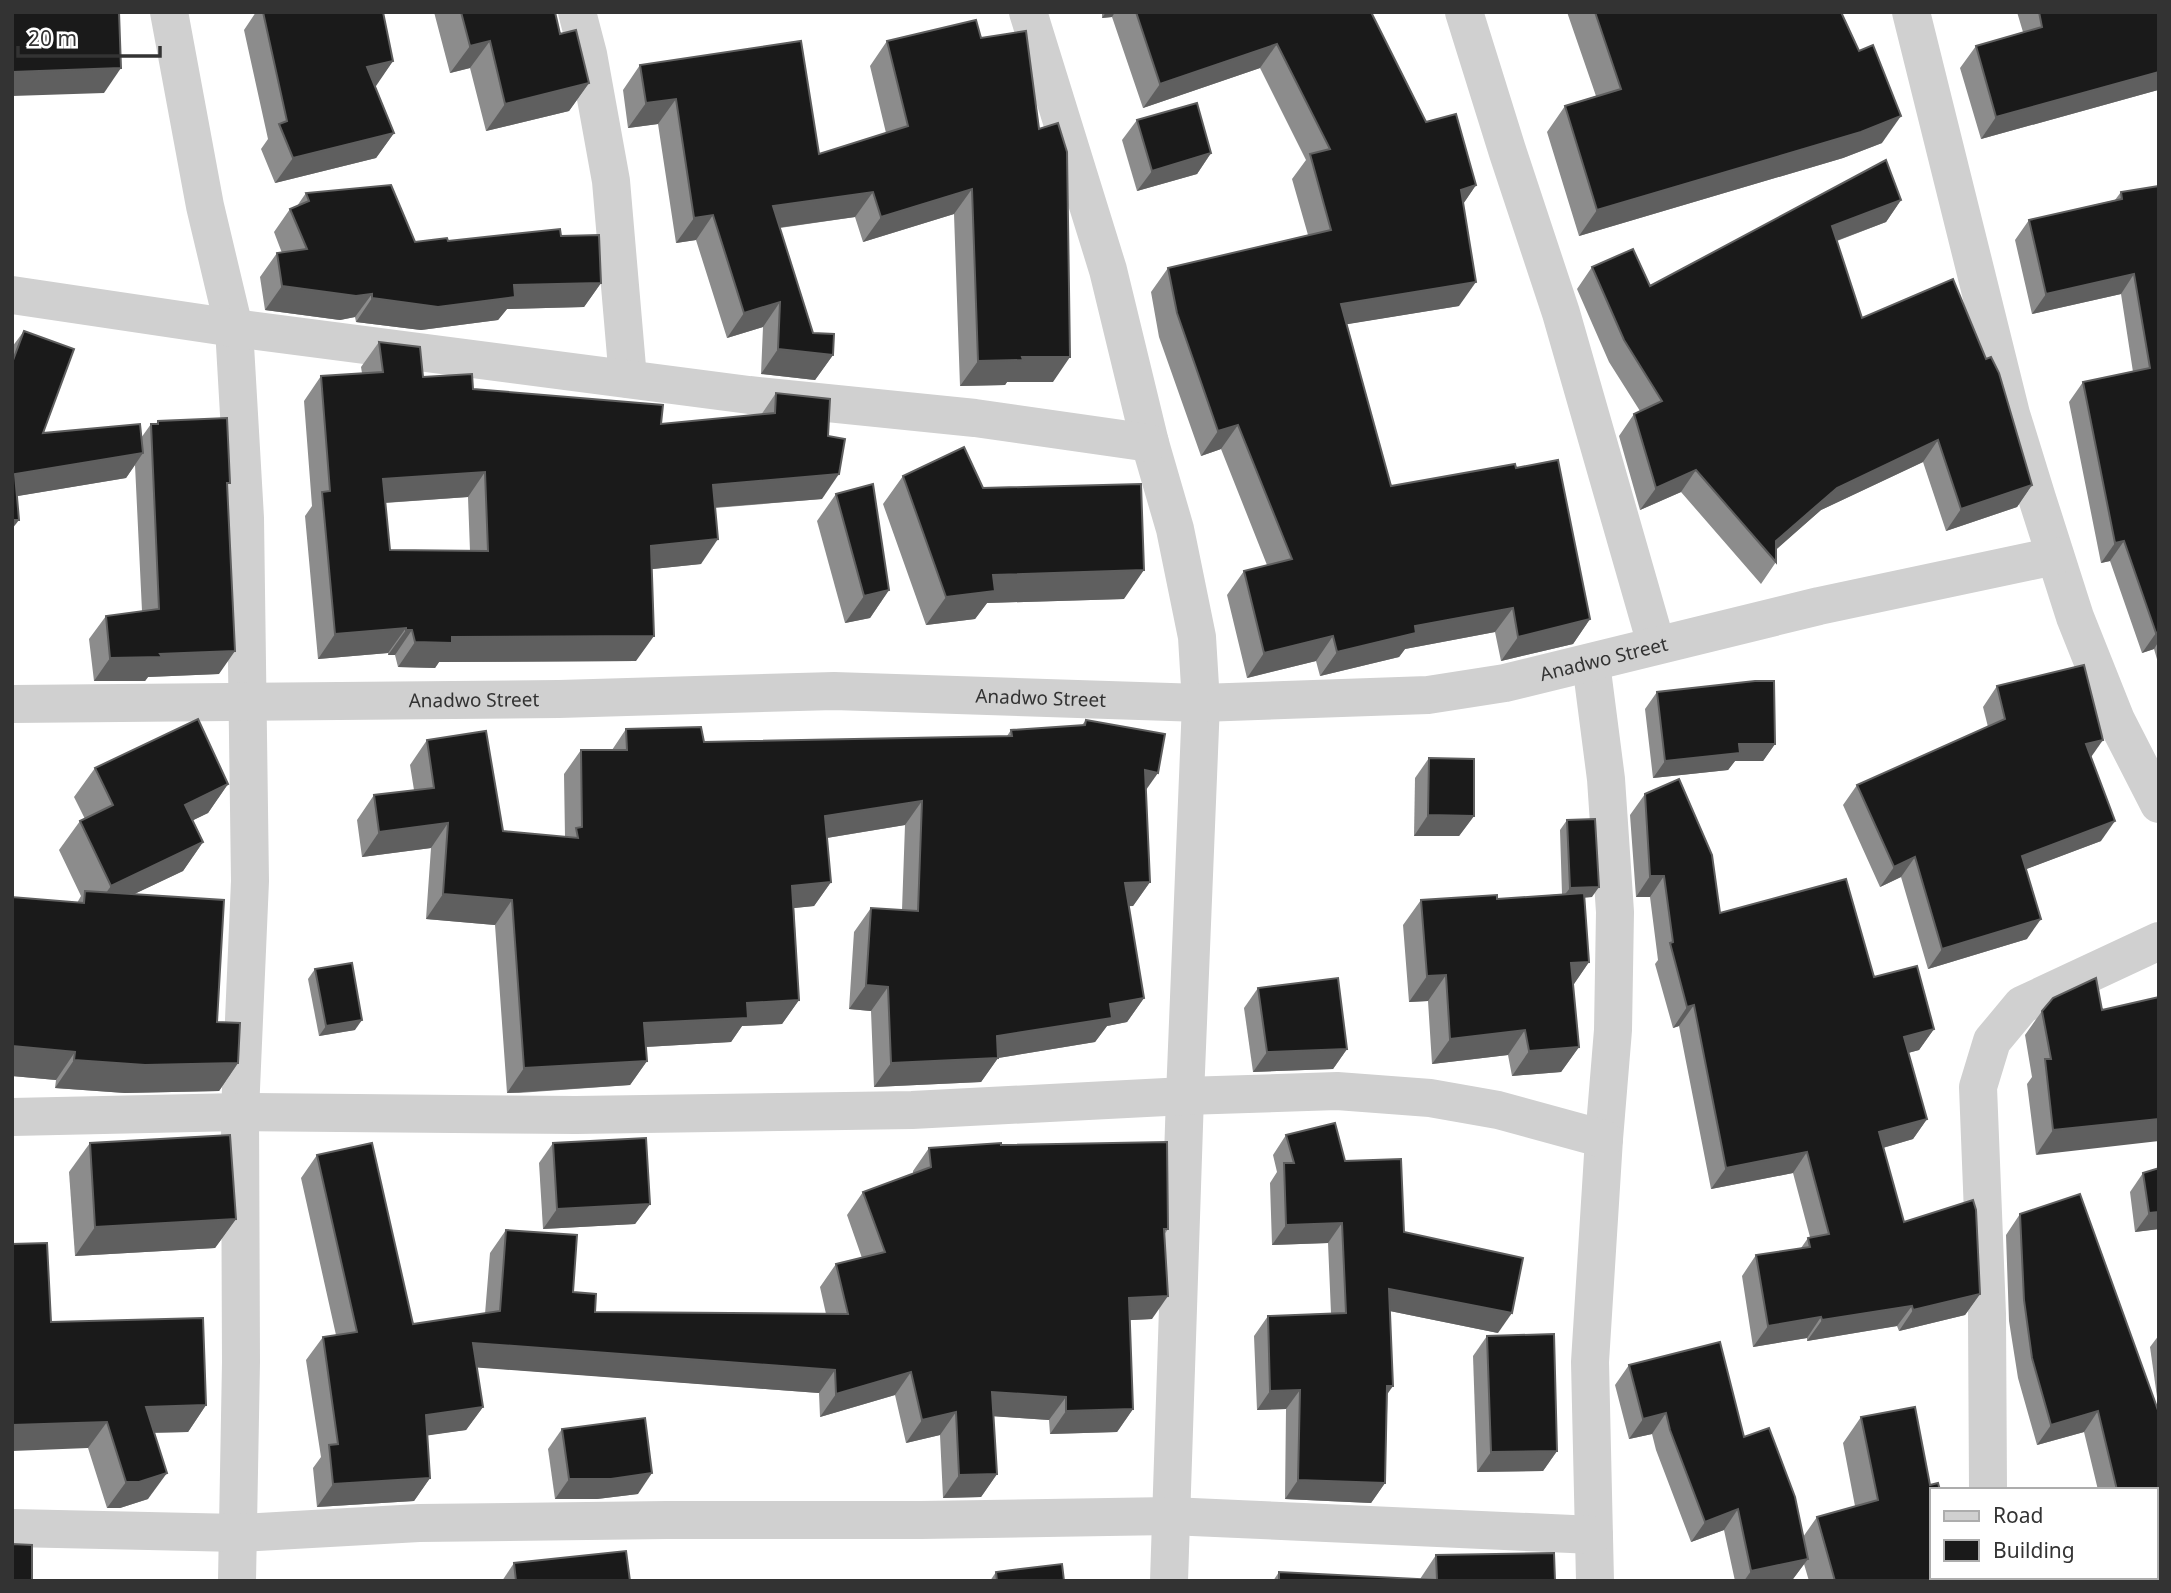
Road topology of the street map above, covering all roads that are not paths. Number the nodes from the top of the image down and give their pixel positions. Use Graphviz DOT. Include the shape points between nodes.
graph roads {
  1 [pos="169,12"];
  2 [pos="577,12"];
  3 [pos="1028,12"];
  4 [pos="1464,12"];
  5 [pos="1911,12"];
  6 [pos="12,295"];
  7 [pos="234,328"];
  8 [pos="628,379"];
  9 [pos="1150,443"];
  10 [pos="2055,556"];
  11 [pos="1656,644"];
  12 [pos="1591,663"];
  13 [pos="247,702"];
  14 [pos="1201,703"];
  15 [pos="12,704"];
  16 [pos="2159,804"];
  17 [pos="2159,941"];
  18 [pos="1185,1096"];
  19 [pos="240,1112"];
  20 [pos="12,1117"];
  21 [pos="1604,1139"];
  22 [pos="1988,1488"];
  23 [pos="1170,1516"];
  24 [pos="12,1528"];
  25 [pos="239,1533"];
  26 [pos="1594,1535"];
  27 [pos="237,1581"];
  28 [pos="1169,1581"];
  29 [pos="1595,1581"];
  1 -- 7 [label="street" via="205,205"];
  2 -- 8 [label="street" via="611,181"];
  3 -- 9 [label="street" via="1108,270"];
  4 -- 11 [label="street" via="1561,313"];
  5 -- 10 [label="street" via="2011,414"];
  6 -- 7 [label="street"];
  7 -- 8 [label="street"];
  7 -- 13 [label="street"];
  8 -- 9 [label="street" via="975,418"];
  9 -- 14 [label="street" via="1175,529 1194,624"];
  10 -- 11 [label="street, Anadwo Street"];
  10 -- 16 [label="street" via="2116,720"];
  11 -- 12 [label="street, Anadwo Street"];
  12 -- 14 [label="street, Anadwo Street" via="1428,695"];
  12 -- 21 [label="street" via="1606,779 1615,912 1613,1030"];
  13 -- 14 [label="street, Anadwo Street" via="834,691"];
  13 -- 15 [label="street, Anadwo Street"];
  13 -- 19 [label="street" via="250,881"];
  14 -- 18 [label="street"];
  17 -- 22 [label="street" via="2022,1006 1992,1041 1978,1087"];
  18 -- 19 [label="street" via="912,1111"];
  18 -- 21 [label="street" via="1338,1091 1430,1098 1498,1110"];
  18 -- 23 [label="street"];
  19 -- 20 [label="street"];
  19 -- 25 [label="street"];
  21 -- 26 [label="street" via="1590,1362"];
  23 -- 25 [label="street" via="419,1523"];
  23 -- 26 [label="street"];
  23 -- 28 [label="street"];
  24 -- 25 [label="street"];
  25 -- 27 [label="street"];
  26 -- 29 [label="street"];
}
